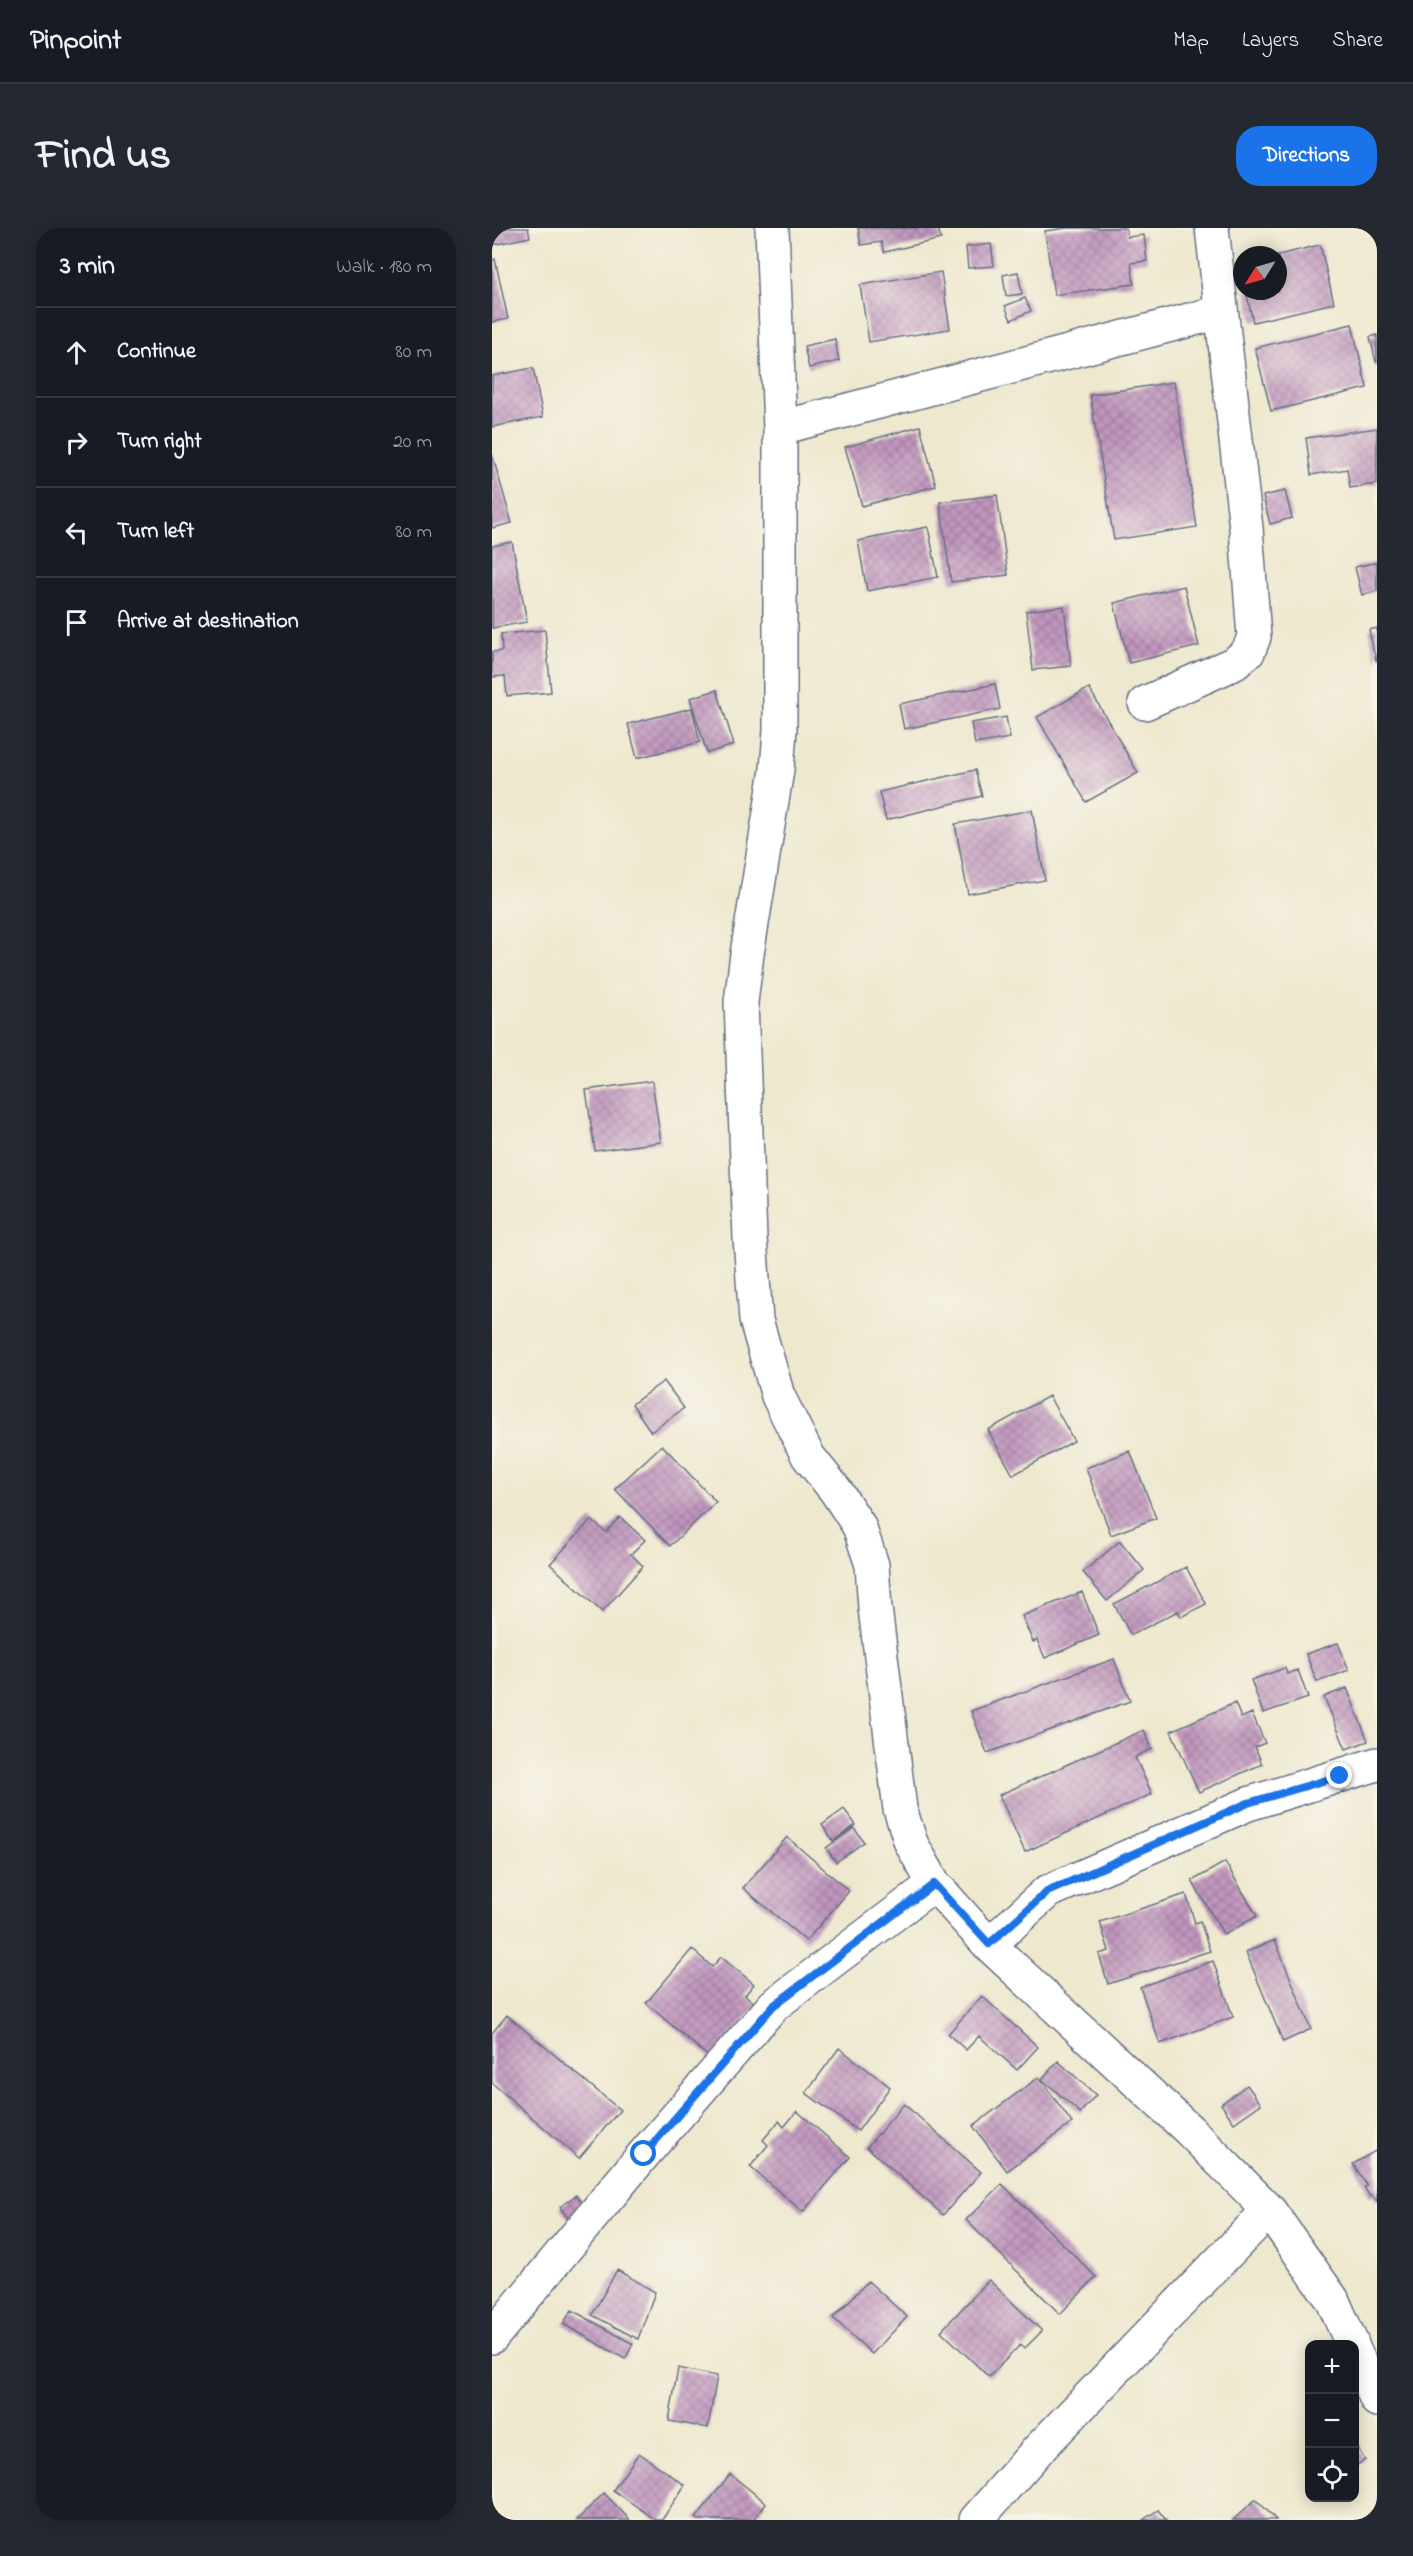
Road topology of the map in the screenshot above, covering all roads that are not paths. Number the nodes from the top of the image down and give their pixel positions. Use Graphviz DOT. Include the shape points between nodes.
graph roads {
  1 [pos="772,228"];
  2 [pos="1212,228"];
  3 [pos="1220,312"];
  4 [pos="780,428"];
  5 [pos="1146,703"];
  6 [pos="1377,1764"];
  7 [pos="934,1884"];
  8 [pos="989,1944"];
  9 [pos="1269,2210"];
  10 [pos="492,2337"];
  11 [pos="1350,2340"];
  12 [pos="1359,2361"];
  13 [pos="1377,2400"];
  14 [pos="976,2520"];
  1 -- 4 [label="street"];
  2 -- 3 [label="street"];
  3 -- 4 [label="street"];
  3 -- 5 [label="street" via="1246,528 1254,637 1248,652 1235,663"];
  4 -- 7 [label="street" via="780,730 741,1002 756,1320 778,1396 808,1456 859,1526 872,1565 900,1809 911,1843"];
  6 -- 8 [label="street" via="1248,1803 1047,1892"];
  7 -- 8 [label="street"];
  7 -- 10 [label="street" via="773,2006"];
  8 -- 9 [label="street"];
  9 -- 11 [label="street" via="1332,2299"];
  9 -- 14 [label="street" via="1037,2451"];
  12 -- 13 [label="street"];
}
